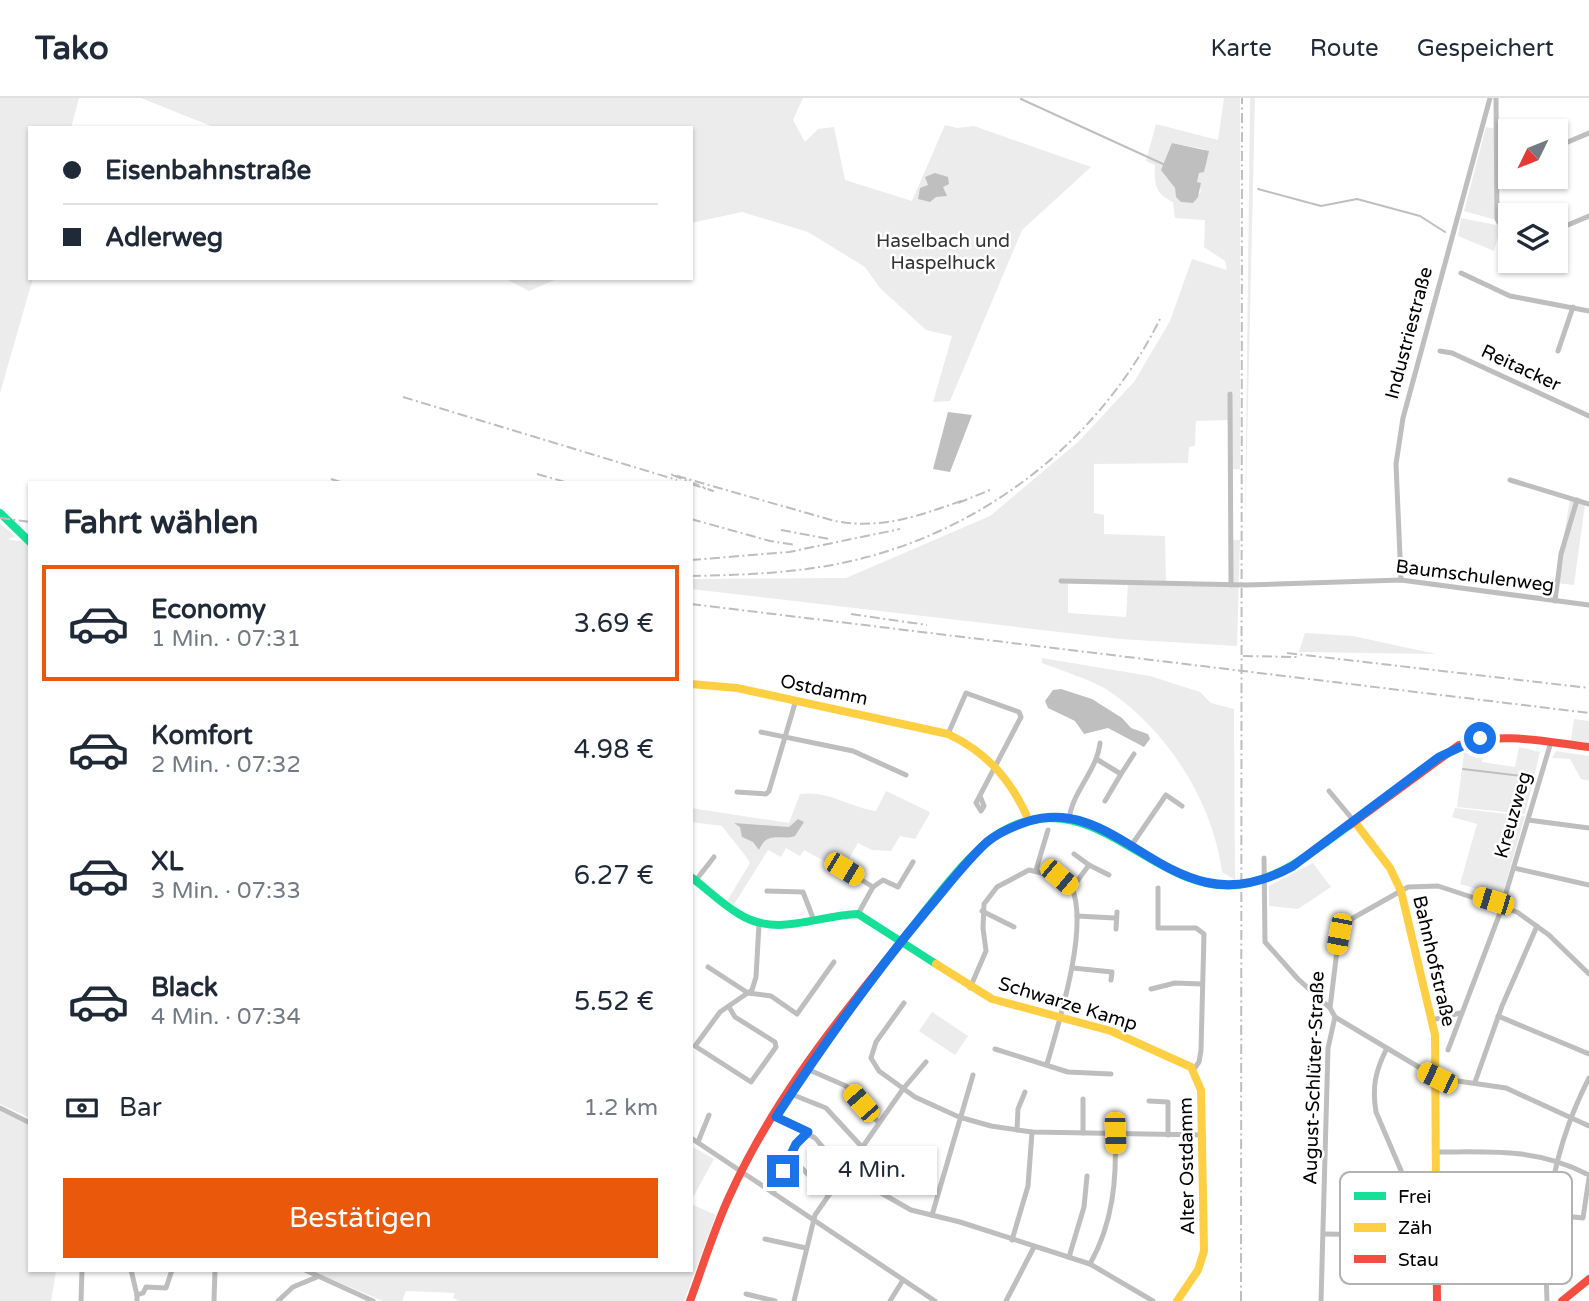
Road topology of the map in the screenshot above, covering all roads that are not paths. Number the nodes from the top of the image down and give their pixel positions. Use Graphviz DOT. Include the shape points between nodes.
graph roads {
  1 [pos="1490,98"];
  2 [pos="1496,98"];
  3 [pos="1589,133"];
  4 [pos="1568,142"];
  5 [pos="1497,165"];
  6 [pos="1589,216"];
  7 [pos="1498,221"];
  8 [pos="1568,225"];
  9 [pos="1461,273"];
  10 [pos="1573,307"];
  11 [pos="1589,311"];
  12 [pos="1440,351"];
  13 [pos="1558,351"];
  14 [pos="1230,394"];
  15 [pos="1589,416"];
  16 [pos="1510,480"];
  17 [pos="1577,500"];
  18 [pos="1589,504"];
  19 [pos="0,513"];
  20 [pos="28,540"];
  21 [pos="1401,580"];
  22 [pos="1061,581"];
  23 [pos="1231,585"];
  24 [pos="1555,601"];
  25 [pos="1589,605"];
  26 [pos="693,684"];
  27 [pos="796,700"];
  28 [pos="761,732"];
  29 [pos="948,734"];
  30 [pos="786,736"];
  31 [pos="1551,742"];
  32 [pos="1100,743"];
  33 [pos="1589,747"];
  34 [pos="1134,754"];
  35 [pos="1098,760"];
  36 [pos="996,764"];
  37 [pos="906,775"];
  38 [pos="1121,775"];
  39 [pos="1169,787"];
  40 [pos="1329,791"];
  41 [pos="737,792"];
  42 [pos="1166,795"];
  43 [pos="981,796"];
  44 [pos="1105,801"];
  45 [pos="1182,806"];
  46 [pos="1069,819"];
  47 [pos="1528,820"];
  48 [pos="1029,821"];
  49 [pos="1354,821"];
  50 [pos="1589,828"];
  51 [pos="1048,830"];
  52 [pos="1130,846"];
  53 [pos="1074,854"];
  54 [pos="714,857"];
  55 [pos="1264,858"];
  56 [pos="913,862"];
  57 [pos="1089,865"];
  58 [pos="1514,868"];
  59 [pos="844,869"];
  60 [pos="1036,870"];
  61 [pos="1109,875"];
  62 [pos="694,879"];
  63 [pos="1589,885"];
  64 [pos="873,887"];
  65 [pos="1072,888"];
  66 [pos="1158,888"];
  67 [pos="767,891"];
  68 [pos="1401,891"];
  69 [pos="1503,905"];
  70 [pos="982,911"];
  71 [pos="858,914"];
  72 [pos="1077,916"];
  73 [pos="813,918"];
  74 [pos="759,924"];
  75 [pos="1537,926"];
  76 [pos="1014,927"];
  77 [pos="1116,929"];
  78 [pos="901,942"];
  79 [pos="834,962"];
  80 [pos="708,967"];
  81 [pos="1073,968"];
  82 [pos="1589,974"];
  83 [pos="1111,980"];
  84 [pos="1202,984"];
  85 [pos="970,988"];
  86 [pos="1151,989"];
  87 [pos="748,993"];
  88 [pos="904,1003"];
  89 [pos="729,1007"];
  90 [pos="1330,1008"];
  91 [pos="1460,1013"];
  92 [pos="1498,1016"];
  93 [pos="1059,1017"];
  94 [pos="1335,1017"];
  95 [pos="1432,1020"];
  96 [pos="995,1049"];
  97 [pos="1386,1050"];
  98 [pos="1448,1050"];
  99 [pos="1589,1054"];
  100 [pos="926,1062"];
  101 [pos="1047,1064"];
  102 [pos="807,1069"];
  103 [pos="1194,1069"];
  104 [pos="1111,1074"];
  105 [pos="973,1076"];
  106 [pos="1437,1078"];
  107 [pos="1589,1078"];
  108 [pos="1475,1082"];
  109 [pos="903,1089"];
  110 [pos="1025,1092"];
  111 [pos="791,1094"];
  112 [pos="1083,1099"];
  113 [pos="1149,1101"];
  114 [pos="0,1108"];
  115 [pos="709,1115"];
  116 [pos="776,1117"];
  117 [pos="959,1117"];
  118 [pos="1570,1117"];
  119 [pos="28,1122"];
  120 [pos="879,1123"];
  121 [pos="1589,1126"];
  122 [pos="1017,1130"];
  123 [pos="808,1132"];
  124 [pos="1032,1132"];
  125 [pos="1083,1133"];
  126 [pos="1115,1133"];
  127 [pos="1168,1135"];
  128 [pos="1203,1135"];
  129 [pos="693,1139"];
  130 [pos="698,1142"];
  131 [pos="862,1147"];
  132 [pos="1437,1152"];
  133 [pos="791,1157"];
  134 [pos="1556,1159"];
  135 [pos="741,1172"];
  136 [pos="845,1172"];
  137 [pos="1403,1172"];
  138 [pos="1437,1172"];
  139 [pos="1554,1172"];
  140 [pos="1087,1176"];
  141 [pos="1589,1177"];
  142 [pos="774,1193"];
  143 [pos="828,1195"];
  144 [pos="932,1215"];
  145 [pos="1572,1216"];
  146 [pos="814,1222"];
  147 [pos="1325,1234"];
  148 [pos="1340,1234"];
  149 [pos="765,1239"];
  150 [pos="1012,1240"];
  151 [pos="1034,1247"];
  152 [pos="806,1248"];
  153 [pos="1069,1257"];
  154 [pos="1090,1264"];
  155 [pos="82,1272"];
  156 [pos="131,1272"];
  157 [pos="171,1272"];
  158 [pos="215,1272"];
  159 [pos="308,1272"];
  160 [pos="317,1277"];
  161 [pos="1589,1279"];
  162 [pos="902,1280"];
  163 [pos="134,1287"];
  164 [pos="146,1287"];
  165 [pos="746,1294"];
  166 [pos="137,1298"];
  167 [pos="81,1301"];
  168 [pos="215,1301"];
  169 [pos="278,1301"];
  170 [pos="373,1301"];
  171 [pos="690,1301"];
  172 [pos="775,1301"];
  173 [pos="794,1301"];
  174 [pos="890,1301"];
  175 [pos="934,1301"];
  176 [pos="1006,1301"];
  177 [pos="1153,1301"];
  178 [pos="1177,1301"];
  179 [pos="1321,1301"];
  180 [pos="1562,1301"];
  1 -- 21 [label="street, Industriestraße" via="1403,418 1396,464"];
  2 -- 5 [label="street"];
  3 -- 4 [label="street"];
  5 -- 7 [label="street"];
  6 -- 8 [label="street"];
  9 -- 10 [label="street" via="1510,296"];
  10 -- 11 [label="street"];
  10 -- 13 [label="street"];
  12 -- 15 [label="street, Reitacker"];
  14 -- 23 [label="street"];
  16 -- 17 [label="street"];
  17 -- 18 [label="street"];
  17 -- 24 [label="street" via="1561,554"];
  19 -- 20 [label="street"];
  21 -- 23 [label="street, Baumschulenweg"];
  21 -- 24 [label="street, Baumschulenweg"];
  22 -- 23 [label="street, Baumschulenweg"];
  24 -- 25 [label="street, Baumschulenweg"];
  26 -- 27 [label="street, Ostdamm"];
  27 -- 29 [label="street, Ostdamm"];
  27 -- 30 [label="street"];
  28 -- 30 [label="street"];
  29 -- 36 [label="street, Ostdamm"];
  29 -- 36 [label="street" via="966,692 1019,712 1021,721"];
  30 -- 37 [label="street" via="865,755"];
  30 -- 41 [label="street" via="769,792"];
  31 -- 33 [label="street"];
  31 -- 47 [label="street, Kreuzweg"];
  31 -- 49 [label="street" via="1489,738 1459,745"];
  32 -- 35 [label="street"];
  34 -- 38 [label="street"];
  35 -- 38 [label="street"];
  35 -- 46 [label="street" via="1075,796"];
  36 -- 43 [label="street"];
  36 -- 48 [label="street, Ostdamm" via="1013,784"];
  38 -- 44 [label="street"];
  39 -- 42 [label="street"];
  40 -- 49 [label="street, Bahnhofstraße"];
  42 -- 45 [label="street"];
  42 -- 52 [label="street"];
  46 -- 48 [label="street"];
  46 -- 52 [label="street"];
  47 -- 50 [label="street"];
  47 -- 58 [label="street, Kreuzweg"];
  48 -- 78 [label="street" via="988,842"];
  49 -- 52 [label="street" via="1281,873 1239,885 1190,879"];
  49 -- 68 [label="street, Bahnhofstraße" via="1390,868"];
  51 -- 60 [label="street"];
  53 -- 57 [label="street"];
  54 -- 62 [label="street"];
  55 -- 90 [label="street" via="1265,942"];
  56 -- 64 [label="street" via="898,887 883,880"];
  57 -- 61 [label="street"];
  57 -- 65 [label="street"];
  58 -- 63 [label="street"];
  58 -- 69 [label="street, Kreuzweg"];
  59 -- 64 [label="street"];
  60 -- 65 [label="street" via="1059,877"];
  60 -- 70 [label="street" via="1021,872 997,887"];
  62 -- 74 [label="street"];
  64 -- 71 [label="street"];
  65 -- 72 [label="street"];
  66 -- 84 [label="street, Alter Ostdamm" via="1158,928 1196,928 1204,934"];
  67 -- 73 [label="street" via="803,892"];
  68 -- 69 [label="street" via="1428,884"];
  68 -- 90 [label="street, August-Schlüter-Straße" via="1343,927"];
  68 -- 95 [label="street, Bahnhofstraße"];
  69 -- 75 [label="street"];
  69 -- 91 [label="street, Kreuzweg"];
  70 -- 76 [label="street"];
  70 -- 85 [label="street" via="986,951"];
  71 -- 73 [label="street" via="838,912"];
  71 -- 78 [label="street, Schwarze Kamp"];
  72 -- 77 [label="street" via="1116,915"];
  72 -- 81 [label="street"];
  73 -- 74 [label="street"];
  74 -- 87 [label="street" via="756,977"];
  75 -- 82 [label="street"];
  75 -- 92 [label="street"];
  78 -- 85 [label="street, Schwarze Kamp"];
  78 -- 102 [label="street"];
  79 -- 87 [label="street" via="797,1014 771,996"];
  80 -- 87 [label="street"];
  81 -- 83 [label="street" via="1112,972"];
  81 -- 93 [label="street"];
  84 -- 86 [label="street"];
  84 -- 103 [label="street, Alter Ostdamm" via="1201,1050"];
  85 -- 93 [label="street, Schwarze Kamp" via="992,999"];
  87 -- 89 [label="street"];
  88 -- 109 [label="street" via="876,1042 871,1058 879,1071"];
  89 -- 89 [label="street" via="708,1024 695,1046 751,1082 775,1042 735,1017"];
  90 -- 94 [label="street, August-Schlüter-Straße"];
  91 -- 95 [label="street"];
  91 -- 98 [label="street, Kreuzweg"];
  92 -- 99 [label="street"];
  92 -- 108 [label="street"];
  93 -- 101 [label="street"];
  93 -- 103 [label="street, Schwarze Kamp" via="1129,1038"];
  94 -- 97 [label="street"];
  94 -- 147 [label="street, August-Schlüter-Straße" via="1328,1048"];
  95 -- 106 [label="street, Bahnhofstraße"];
  96 -- 101 [label="street"];
  97 -- 106 [label="street"];
  97 -- 137 [label="street" via="1376,1069 1373,1092 1379,1121"];
  100 -- 109 [label="street"];
  101 -- 104 [label="street" via="1083,1075"];
  102 -- 111 [label="street"];
  102 -- 120 [label="street" via="846,1086"];
  103 -- 128 [label="street, Alter Ostdamm" via="1201,1090"];
  105 -- 117 [label="street"];
  106 -- 108 [label="street"];
  106 -- 132 [label="street"];
  107 -- 118 [label="street"];
  108 -- 118 [label="street" via="1506,1088"];
  109 -- 117 [label="street"];
  109 -- 120 [label="street"];
  110 -- 122 [label="street"];
  111 -- 116 [label="street"];
  111 -- 131 [label="street" via="826,1108"];
  112 -- 125 [label="street"];
  113 -- 127 [label="street" via="1168,1100"];
  114 -- 119 [label="street"];
  115 -- 130 [label="street"];
  116 -- 123 [label="street"];
  116 -- 135 [label="street"];
  117 -- 122 [label="street"];
  117 -- 144 [label="street"];
  118 -- 121 [label="street"];
  118 -- 134 [label="street"];
  120 -- 131 [label="street"];
  122 -- 124 [label="street"];
  123 -- 133 [label="street"];
  123 -- 136 [label="street"];
  124 -- 125 [label="street"];
  124 -- 150 [label="street" via="1028,1186"];
  125 -- 126 [label="street"];
  126 -- 127 [label="street"];
  126 -- 154 [label="street" via="1112,1200"];
  127 -- 128 [label="street"];
  128 -- 178 [label="street, Alter Ostdamm" via="1205,1251"];
  129 -- 130 [label="street"];
  130 -- 135 [label="street"];
  131 -- 136 [label="street"];
  132 -- 134 [label="street" via="1508,1152"];
  132 -- 138 [label="street"];
  133 -- 142 [label="street"];
  133 -- 143 [label="street"];
  134 -- 139 [label="street"];
  134 -- 141 [label="street"];
  135 -- 142 [label="street"];
  135 -- 171 [label="street"];
  136 -- 143 [label="street"];
  136 -- 144 [label="street" via="911,1210"];
  140 -- 153 [label="street" via="1084,1208"];
  141 -- 145 [label="street" via="1583,1218"];
  142 -- 146 [label="street"];
  143 -- 146 [label="street"];
  144 -- 150 [label="street"];
  146 -- 152 [label="street"];
  146 -- 162 [label="street"];
  147 -- 148 [label="street"];
  147 -- 179 [label="street, August-Schlüter-Straße"];
  149 -- 152 [label="street"];
  150 -- 151 [label="street"];
  151 -- 153 [label="street"];
  151 -- 176 [label="street"];
  152 -- 173 [label="street"];
  153 -- 154 [label="street"];
  154 -- 177 [label="street"];
  155 -- 167 [label="street"];
  156 -- 163 [label="street"];
  157 -- 164 [label="street" via="166,1288"];
  158 -- 168 [label="street"];
  159 -- 160 [label="street"];
  160 -- 169 [label="street" via="293,1287"];
  160 -- 170 [label="street"];
  161 -- 180 [label="street"];
  162 -- 174 [label="street"];
  162 -- 175 [label="street"];
  163 -- 164 [label="street"];
  163 -- 166 [label="street"];
  164 -- 166 [label="street"];
  165 -- 172 [label="street"];
}
